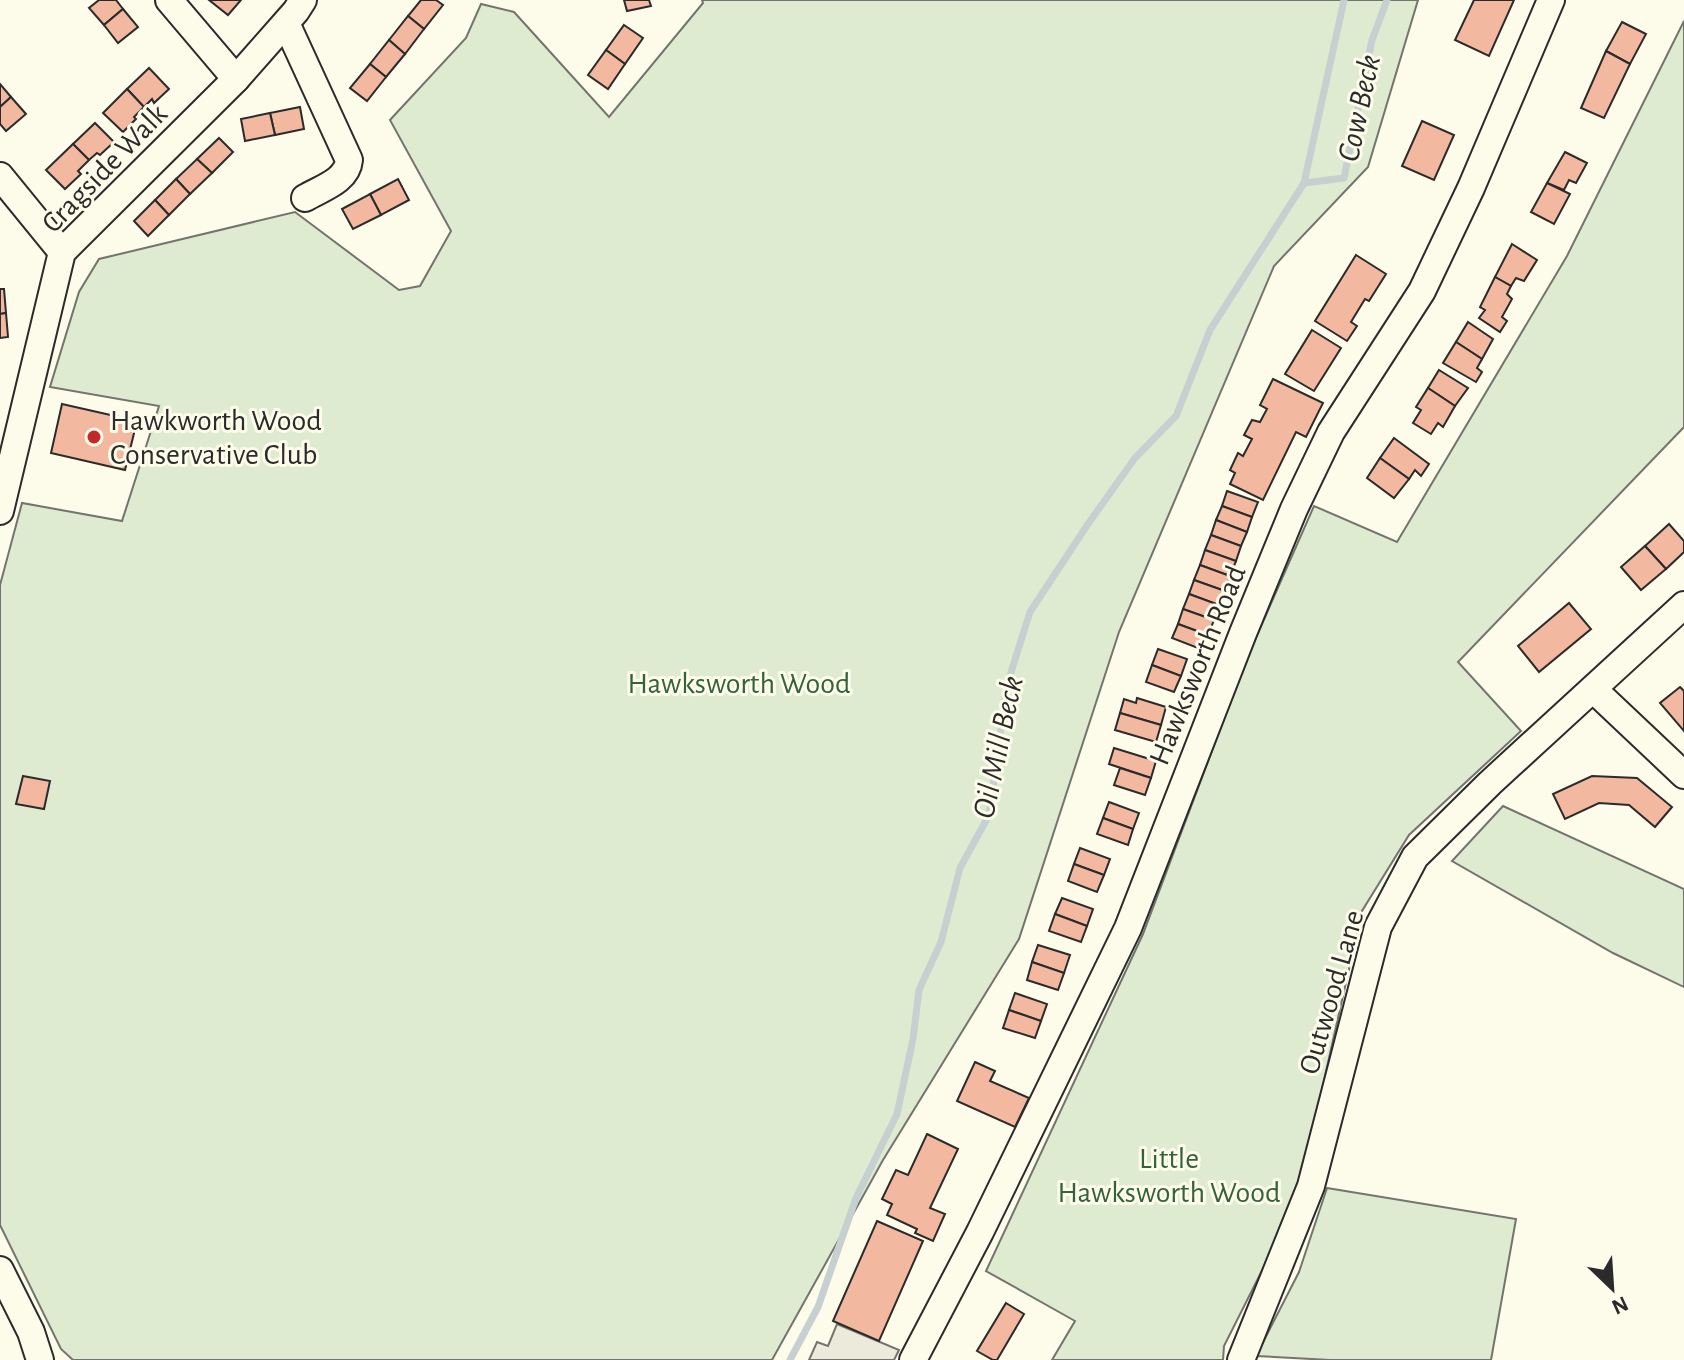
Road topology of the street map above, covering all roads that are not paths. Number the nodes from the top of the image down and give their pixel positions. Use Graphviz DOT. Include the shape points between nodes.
graph roads {
  1 [pos="169,0"];
  2 [pos="303,0"];
  3 [pos="1551,0"];
  4 [pos="286,23"];
  5 [pos="236,79"];
  6 [pos="0,176"];
  7 [pos="305,198"];
  8 [pos="62,252"];
  9 [pos="0,511"];
  10 [pos="1684,605"];
  11 [pos="1593,689"];
  12 [pos="1684,775"];
  13 [pos="0,1270"];
  14 [pos="40,1360"];
  15 [pos="913,1360"];
  16 [pos="1241,1360"];
  1 -- 5 [label="street"];
  2 -- 4 [label="street, Cragside Walk"];
  3 -- 15 [label="street, Hawksworth Road" via="1422,291 1331,432 1294,509 1128,928"];
  4 -- 5 [label="street, Cragside Walk"];
  4 -- 7 [label="street" via="349,160 339,179"];
  5 -- 8 [label="street, Cragside Walk"];
  6 -- 8 [label="street"];
  8 -- 9 [label="street, Cragside Walk"];
  10 -- 11 [label="street, Outwood Lane"];
  11 -- 12 [label="street"];
  11 -- 16 [label="street, Outwood Lane" via="1415,857 1378,927 1311,1186"];
  13 -- 14 [label="street"];
}
